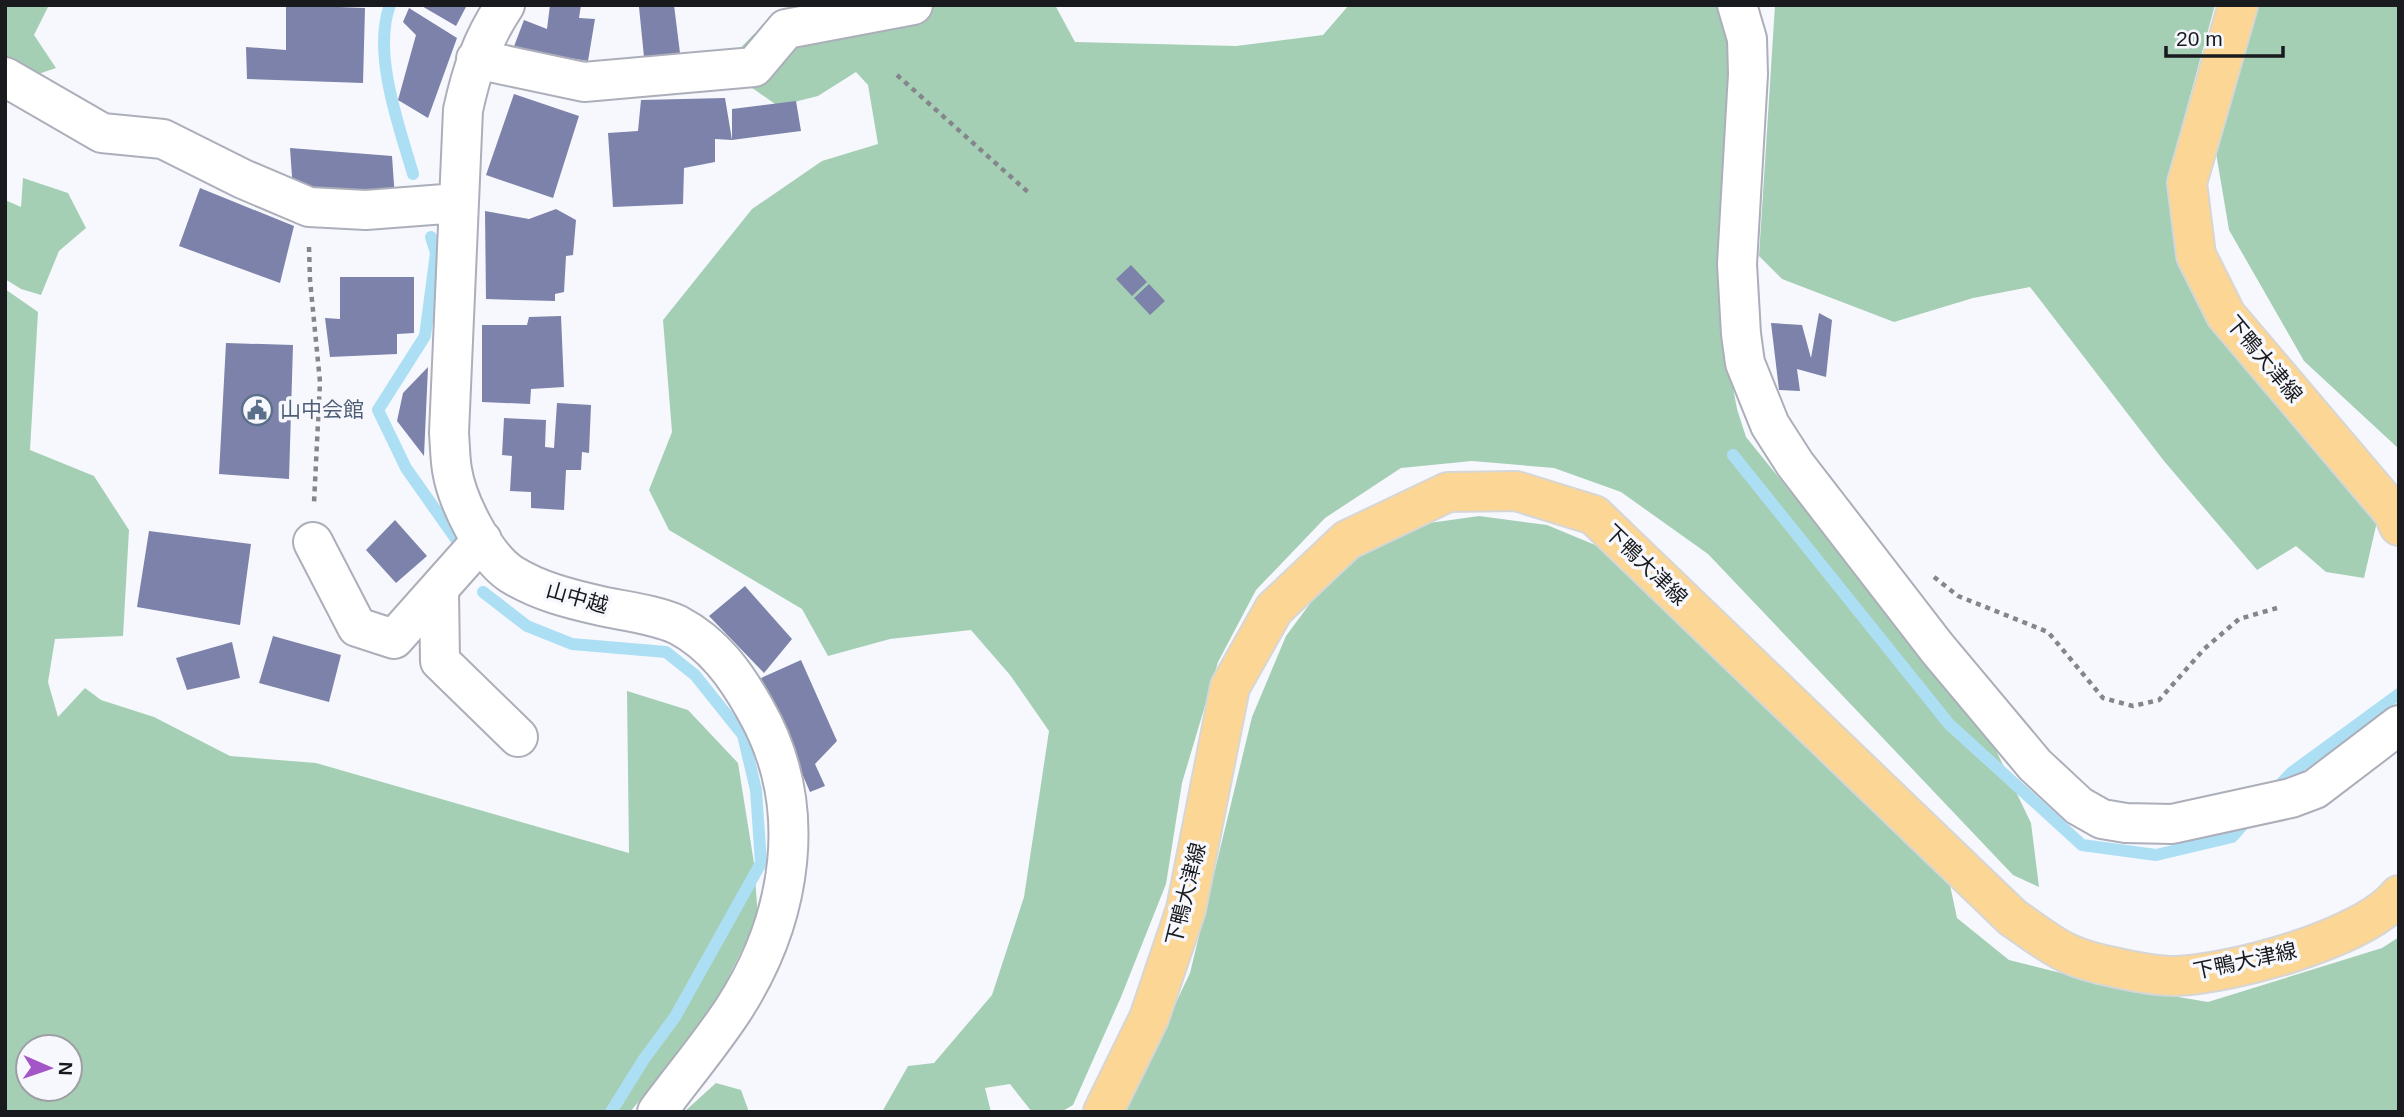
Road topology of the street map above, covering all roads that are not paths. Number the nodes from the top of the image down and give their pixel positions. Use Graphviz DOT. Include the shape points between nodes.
graph roads {
  1 [pos="505,5"];
  2 [pos="913,5"];
  3 [pos="1737,5"];
  4 [pos="2238,5"];
  5 [pos="785,17"];
  6 [pos="476,59"];
  7 [pos="5,77"];
  8 [pos="457,203"];
  9 [pos="2399,526"];
  10 [pos="482,540"];
  11 [pos="313,542"];
  12 [pos="439,590"];
  13 [pos="2399,725"];
  14 [pos="518,737"];
  15 [pos="2399,895"];
  16 [pos="657,1112"];
  17 [pos="1103,1112"];
  1 -- 6 [label="street, 山中越"];
  2 -- 5 [label="street"];
  3 -- 13 [label="street" via="1747,39 1748,74 1737,264 1745,363 1770,425 1794,464 2035,765 2079,806 2102,818 2172,824 2315,789"];
  4 -- 9 [label="main road, 下鴨大津線" via="2187,183 2196,255 2226,315 2393,512"];
  5 -- 6 [label="street" via="754,67 584,82"];
  6 -- 8 [label="street, 山中越" via="463,110"];
  7 -- 8 [label="street" via="102,133 163,139 309,207 366,210"];
  8 -- 10 [label="street, 山中越" via="452,471"];
  10 -- 12 [label="street"];
  10 -- 16 [label="street, 山中越" via="510,573 538,587 675,624 703,640 742,686 779,759 790,838 783,891 767,946 733,1009"];
  11 -- 12 [label="street" via="357,627 394,639"];
  12 -- 14 [label="street" via="440,661"];
  15 -- 17 [label="main road, 下鴨大津線" via="2389,907 2343,934 2224,969 2175,976 2117,968 2067,953 2013,918 1594,514 1516,491 1447,492 1347,540 1274,608 1230,687 1186,909 1149,1018"];
}
